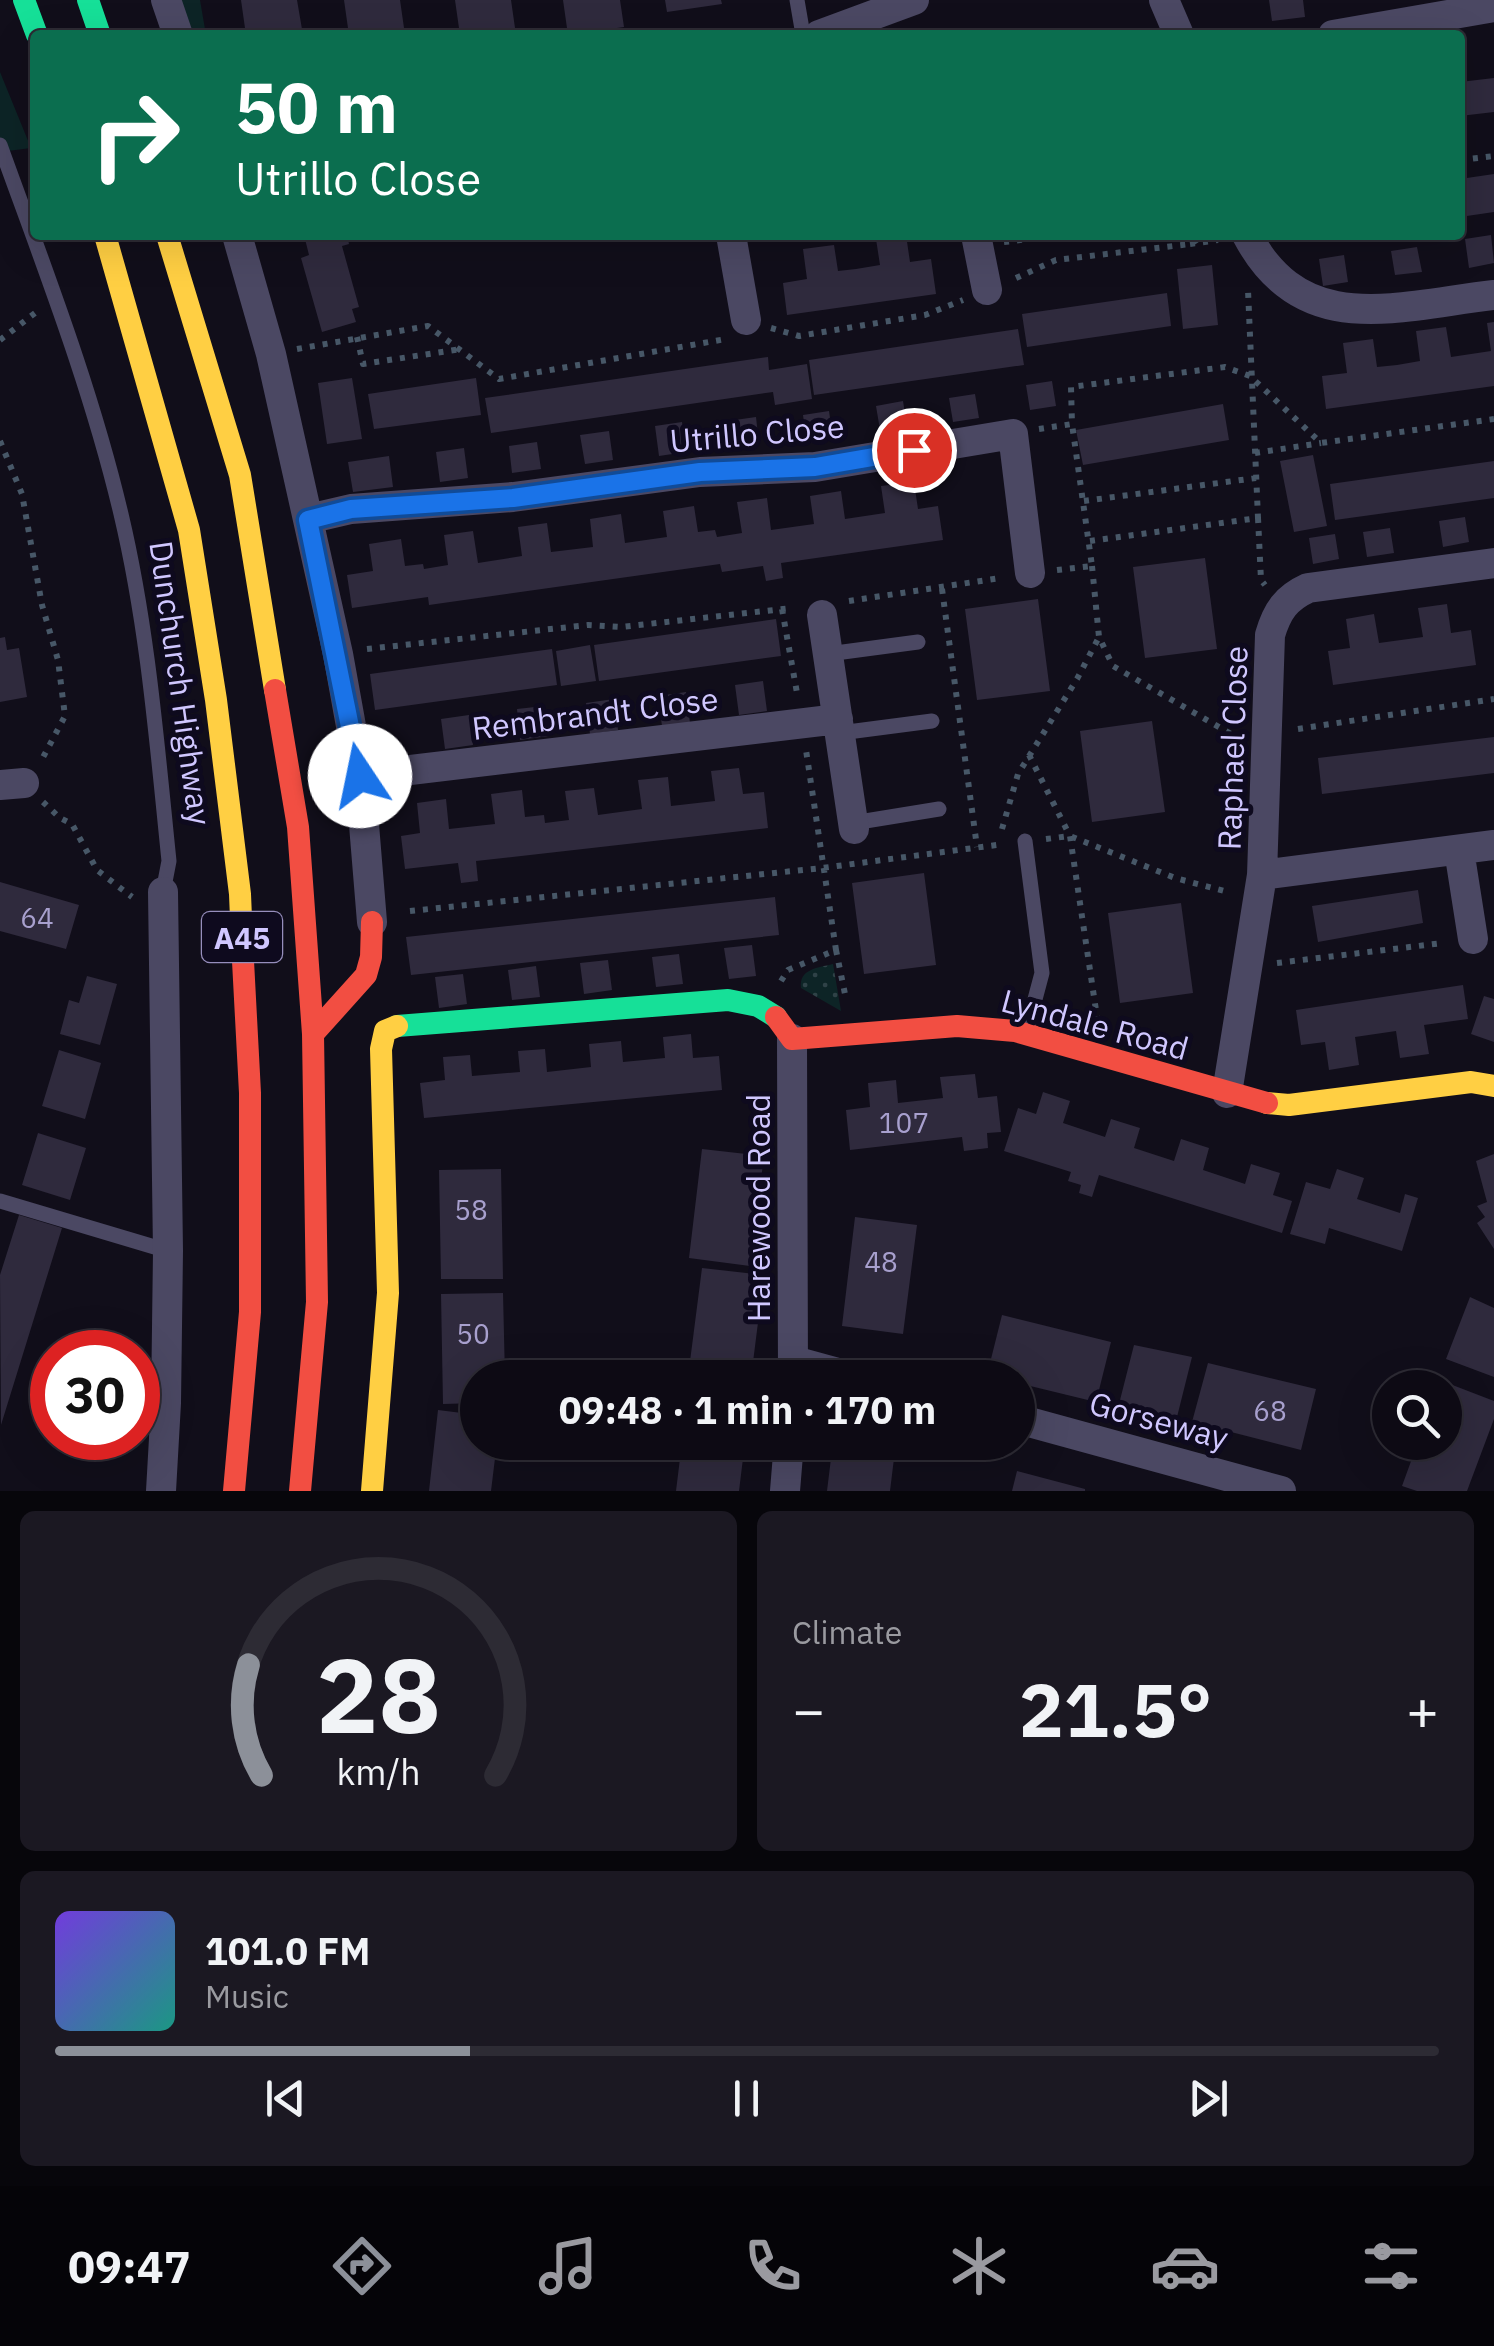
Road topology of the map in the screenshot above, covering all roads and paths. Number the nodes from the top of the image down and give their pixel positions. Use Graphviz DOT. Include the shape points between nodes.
graph roads {
  1 [pos="24,0"];
  2 [pos="88,0"];
  3 [pos="166,0"];
  4 [pos="797,0"];
  5 [pos="914,0"];
  6 [pos="1164,0"];
  7 [pos="1494,7"];
  8 [pos="35,30"];
  9 [pos="98,30"];
  10 [pos="176,30"];
  11 [pos="802,30"];
  12 [pos="833,30"];
  13 [pos="1177,30"];
  14 [pos="1362,30"];
  15 [pos="0,145"];
  16 [pos="1494,156"];
  17 [pos="1465,159"];
  18 [pos="30,226"];
  19 [pos="35,240"];
  20 [pos="106,240"];
  21 [pos="169,240"];
  22 [pos="238,240"];
  23 [pos="733,240"];
  24 [pos="977,240"];
  25 [pos="1218,240"];
  26 [pos="1249,240"];
  27 [pos="1190,244"];
  28 [pos="1248,289"];
  29 [pos="987,290"];
  30 [pos="1494,296"];
  31 [pos="56,297"];
  32 [pos="755,330"];
  33 [pos="357,337"];
  34 [pos="0,340"];
  35 [pos="462,349"];
  36 [pos="271,354"];
  37 [pos="1250,376"];
  38 [pos="1494,419"];
  39 [pos="1072,424"];
  40 [pos="1013,434"];
  41 [pos="0,441"];
  42 [pos="1321,443"];
  43 [pos="1255,454"];
  44 [pos="1256,478"];
  45 [pos="1084,501"];
  46 [pos="1258,518"];
  47 [pos="308,520"];
  48 [pos="1090,541"];
  49 [pos="1494,563"];
  50 [pos="1092,566"];
  51 [pos="1030,573"];
  52 [pos="942,589"];
  53 [pos="1282,606"];
  54 [pos="819,608"];
  55 [pos="782,609"];
  56 [pos="1099,636"];
  57 [pos="918,642"];
  58 [pos="338,654"];
  59 [pos="828,654"];
  60 [pos="1494,699"];
  61 [pos="932,721"];
  62 [pos="803,724"];
  63 [pos="839,726"];
  64 [pos="1267,734"];
  65 [pos="1029,755"];
  66 [pos="360,776"];
  67 [pos="12,784"];
  68 [pos="938,809"];
  69 [pos="853,826"];
  70 [pos="1070,836"];
  71 [pos="1025,841"];
  72 [pos="998,844"];
  73 [pos="1494,845"];
  74 [pos="976,847"];
  75 [pos="1459,850"];
  76 [pos="822,868"];
  77 [pos="1261,885"];
  78 [pos="164,892"];
  79 [pos="371,917"];
  80 [pos="162,925"];
  81 [pos="1474,939"];
  82 [pos="836,950"];
  83 [pos="1251,958"];
  84 [pos="763,1006"];
  85 [pos="313,1034"];
  86 [pos="854,1034"];
  87 [pos="1026,1034"];
  88 [pos="792,1039"];
  89 [pos="1090,1052"];
  90 [pos="1494,1086"];
  91 [pos="1226,1093"];
  92 [pos="0,1200"];
  93 [pos="168,1251"];
  94 [pos="793,1360"];
  95 [pos="1035,1424"];
  96 [pos="787,1460"];
  97 [pos="161,1491"];
  98 [pos="234,1491"];
  99 [pos="300,1491"];
  100 [pos="372,1491"];
  101 [pos="786,1491"];
  102 [pos="1281,1491"];
  1 -- 8 [label="main road"];
  2 -- 9 [label="main road"];
  3 -- 10 [label="street"];
  4 -- 11 [label="lane"];
  5 -- 12 [label="street"];
  6 -- 13 [label="street"];
  7 -- 14 [label="street"];
  15 -- 18 [label="lane, Dunchurch Highway"];
  16 -- 17 [label="path"];
  19 -- 31 [label="lane, Dunchurch Highway"];
  20 -- 98 [label="main road, Dunchurch Highway / A45" via="189,530 240,894 250,1093 250,1312"];
  21 -- 85 [label="main road, A45" via="240,474 298,827"];
  22 -- 36 [label="street"];
  23 -- 32 [label="street"];
  24 -- 29 [label="street"];
  25 -- 27 [label="path"];
  26 -- 30 [label="street" via="1262,262 1309,300 1356,311"];
  28 -- 37 [label="path"];
  31 -- 34 [label="path"];
  31 -- 78 [label="lane, Dunchurch Highway" via="122,516 150,670 169,861"];
  32 -- 35 [label="path" via="499,378"];
  33 -- 35 [label="path" via="428,326"];
  33 -- 35 [label="path" via="363,364"];
  33 -- 36 [label="path"];
  36 -- 47 [label="street"];
  37 -- 39 [label="path" via="1225,367 1071,387"];
  37 -- 42 [label="path"];
  37 -- 43 [label="path"];
  38 -- 42 [label="path"];
  39 -- 40 [label="path"];
  39 -- 45 [label="path"];
  40 -- 47 [label="street, Utrillo Close" via="815,467 700,472 513,498 351,509"];
  40 -- 51 [label="street"];
  41 -- 67 [label="path" via="22,494 65,716 47,755"];
  42 -- 43 [label="path"];
  43 -- 44 [label="path"];
  44 -- 45 [label="path"];
  44 -- 46 [label="path"];
  45 -- 48 [label="path"];
  46 -- 48 [label="path"];
  46 -- 53 [label="path" via="1261,580"];
  47 -- 58 [label="street"];
  48 -- 50 [label="path"];
  49 -- 53 [label="street, Raphael Close" via="1308,588"];
  50 -- 51 [label="path"];
  50 -- 56 [label="path"];
  51 -- 52 [label="path"];
  52 -- 54 [label="path"];
  52 -- 74 [label="path"];
  53 -- 64 [label="street, Raphael Close" via="1270,635"];
  54 -- 55 [label="path"];
  54 -- 59 [label="street"];
  55 -- 58 [label="path"];
  55 -- 62 [label="path"];
  56 -- 64 [label="path" via="1113,666 1239,738"];
  56 -- 65 [label="path"];
  57 -- 59 [label="lane"];
  58 -- 66 [label="street"];
  59 -- 63 [label="street"];
  60 -- 64 [label="path"];
  61 -- 63 [label="lane"];
  62 -- 63 [label="street, Rembrandt Close"];
  62 -- 66 [label="street, Rembrandt Close"];
  62 -- 76 [label="path"];
  63 -- 69 [label="street"];
  64 -- 77 [label="street, Raphael Close"];
  65 -- 70 [label="path"];
  65 -- 72 [label="path"];
  66 -- 79 [label="street"];
  67 -- 80 [label="path" via="72,824 97,870"];
  68 -- 69 [label="lane"];
  70 -- 71 [label="path"];
  70 -- 77 [label="path" via="1228,892"];
  70 -- 89 [label="path" via="1099,1030"];
  71 -- 72 [label="path"];
  71 -- 87 [label="lane" via="1042,973"];
  72 -- 74 [label="path"];
  73 -- 75 [label="street, Raphael Close"];
  74 -- 76 [label="path"];
  75 -- 77 [label="street, Raphael Close"];
  75 -- 81 [label="street"];
  76 -- 79 [label="path"];
  76 -- 82 [label="path"];
  77 -- 83 [label="street, Raphael Close"];
  78 -- 80 [label="street, Dunchurch Highway"];
  79 -- 85 [label="main road" via="366,974"];
  80 -- 93 [label="street, Dunchurch Highway"];
  81 -- 83 [label="path" via="1279,963"];
  82 -- 84 [label="path" via="788,970"];
  82 -- 86 [label="path"];
  83 -- 91 [label="street, Raphael Close"];
  84 -- 88 [label="main road" via="779,1016"];
  84 -- 100 [label="main road" via="728,1000 386,1030 380,1049 388,1293"];
  85 -- 99 [label="main road, A45" via="318,1302"];
  86 -- 87 [label="main road, Lyndale Road" via="956,1026"];
  86 -- 88 [label="main road, Lyndale Road"];
  87 -- 89 [label="main road, Lyndale Road"];
  88 -- 94 [label="street, Harewood Road"];
  89 -- 91 [label="main road, Lyndale Road"];
  90 -- 91 [label="main road, Lyndale Road" via="1471,1082 1289,1104"];
  92 -- 93 [label="lane"];
  93 -- 97 [label="street, Dunchurch Highway"];
  95 -- 102 [label="street, Gorseway"];
  96 -- 101 [label="street"];
}
